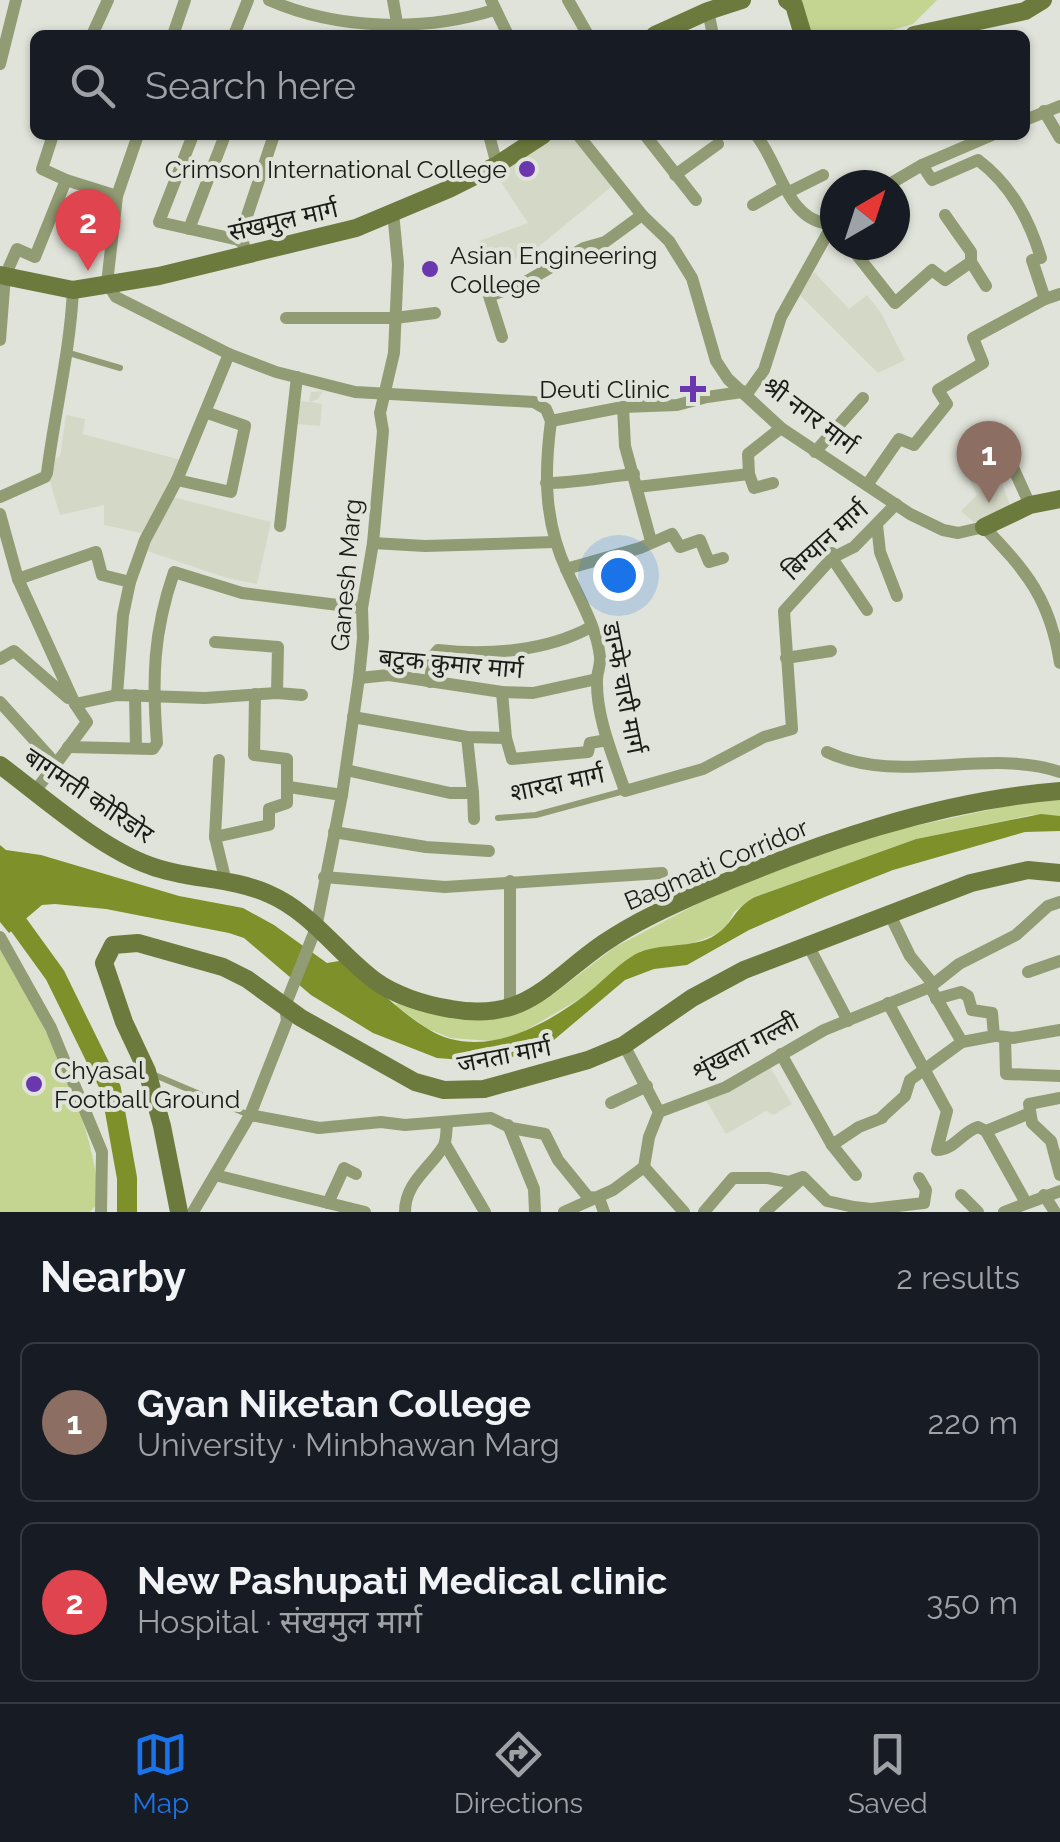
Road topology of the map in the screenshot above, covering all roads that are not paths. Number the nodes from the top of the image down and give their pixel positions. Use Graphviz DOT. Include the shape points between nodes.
graph roads {
  1 [pos="16,0"];
  2 [pos="108,0"];
  3 [pos="184,0"];
  4 [pos="248,0"];
  5 [pos="269,0"];
  6 [pos="394,0"];
  7 [pos="568,0"];
  8 [pos="742,0"];
  9 [pos="787,0"];
  10 [pos="1044,0"];
  11 [pos="492,5"];
  12 [pos="708,11"];
  13 [pos="397,23"];
  14 [pos="350,28"];
  15 [pos="377,29"];
  16 [pos="94,30"];
  17 [pos="175,30"];
  18 [pos="236,30"];
  19 [pos="505,30"];
  20 [pos="585,30"];
  21 [pos="666,30"];
  22 [pos="712,30"];
  23 [pos="802,30"];
  24 [pos="936,30"];
  25 [pos="0,64"];
  26 [pos="1060,106"];
  27 [pos="1044,111"];
  28 [pos="1030,118"];
  29 [pos="1060,138"];
  30 [pos="51,140"];
  31 [pos="136,140"];
  32 [pos="191,140"];
  33 [pos="223,140"];
  34 [pos="273,140"];
  35 [pos="490,140"];
  36 [pos="535,140"];
  37 [pos="582,140"];
  38 [pos="650,140"];
  39 [pos="759,140"];
  40 [pos="981,140"];
  41 [pos="718,144"];
  42 [pos="497,165"];
  43 [pos="922,166"];
  44 [pos="910,173"];
  45 [pos="675,174"];
  46 [pos="820,177"];
  47 [pos="66,180"];
  48 [pos="787,190"];
  49 [pos="117,196"];
  50 [pos="696,200"];
  51 [pos="753,205"];
  52 [pos="393,212"];
  53 [pos="642,215"];
  54 [pos="946,216"];
  55 [pos="820,224"];
  56 [pos="189,228"];
  57 [pos="246,246"];
  58 [pos="820,248"];
  59 [pos="860,260"];
  60 [pos="970,262"];
  61 [pos="7,276"];
  62 [pos="107,283"];
  63 [pos="986,286"];
  64 [pos="72,290"];
  65 [pos="1060,294"];
  66 [pos="1041,301"];
  67 [pos="435,313"];
  68 [pos="286,318"];
  69 [pos="395,318"];
  70 [pos="502,337"];
  71 [pos="0,340"];
  72 [pos="69,353"];
  73 [pos="229,354"];
  74 [pos="120,368"];
  75 [pos="297,376"];
  76 [pos="741,391"];
  77 [pos="386,392"];
  78 [pos="863,398"];
  79 [pos="622,406"];
  80 [pos="205,412"];
  81 [pos="551,421"];
  82 [pos="781,428"];
  83 [pos="815,452"];
  84 [pos="1011,463"];
  85 [pos="176,480"];
  86 [pos="636,481"];
  87 [pos="773,483"];
  88 [pos="546,484"];
  89 [pos="750,484"];
  90 [pos="867,485"];
  91 [pos="0,497"];
  92 [pos="1060,499"];
  93 [pos="896,504"];
  94 [pos="1030,505"];
  95 [pos="0,514"];
  96 [pos="878,525"];
  97 [pos="280,526"];
  98 [pos="984,527"];
  99 [pos="651,541"];
  100 [pos="372,542"];
  101 [pos="555,542"];
  102 [pos="832,555"];
  103 [pos="724,558"];
  104 [pos="566,569"];
  105 [pos="18,579"];
  106 [pos="130,582"];
  107 [pos="897,596"];
  108 [pos="362,608"];
  109 [pos="867,610"];
  110 [pos="592,627"];
  111 [pos="215,642"];
  112 [pos="1058,642"];
  113 [pos="832,651"];
  114 [pos="786,658"];
  115 [pos="0,659"];
  116 [pos="1060,663"];
  117 [pos="359,678"];
  118 [pos="597,680"];
  119 [pos="430,682"];
  120 [pos="502,692"];
  121 [pos="277,693"];
  122 [pos="255,694"];
  123 [pos="302,694"];
  124 [pos="117,695"];
  125 [pos="135,695"];
  126 [pos="154,696"];
  127 [pos="0,702"];
  128 [pos="75,704"];
  129 [pos="354,718"];
  130 [pos="792,729"];
  131 [pos="467,737"];
  132 [pos="506,738"];
  133 [pos="607,740"];
  134 [pos="68,747"];
  135 [pos="136,747"];
  136 [pos="827,752"];
  137 [pos="219,760"];
  138 [pos="56,764"];
  139 [pos="0,766"];
  140 [pos="346,770"];
  141 [pos="1060,772"];
  142 [pos="289,787"];
  143 [pos="35,791"];
  144 [pos="625,791"];
  145 [pos="1060,792"];
  146 [pos="473,793"];
  147 [pos="342,795"];
  148 [pos="474,818"];
  149 [pos="498,818"];
  150 [pos="334,832"];
  151 [pos="215,836"];
  152 [pos="489,851"];
  153 [pos="662,872"];
  154 [pos="1060,873"];
  155 [pos="324,877"];
  156 [pos="510,881"];
  157 [pos="226,882"];
  158 [pos="1060,902"];
  159 [pos="890,915"];
  160 [pos="314,934"];
  161 [pos="0,937"];
  162 [pos="808,945"];
  163 [pos="1060,961"];
  164 [pos="1028,972"];
  165 [pos="933,990"];
  166 [pos="288,998"];
  167 [pos="888,1003"];
  168 [pos="510,1007"];
  169 [pos="848,1021"];
  170 [pos="1060,1030"];
  171 [pos="999,1037"];
  172 [pos="962,1042"];
  173 [pos="624,1045"];
  174 [pos="780,1054"];
  175 [pos="925,1069"];
  176 [pos="147,1071"];
  177 [pos="1032,1076"];
  178 [pos="1060,1076"];
  179 [pos="648,1086"];
  180 [pos="1060,1098"];
  181 [pos="611,1103"];
  182 [pos="1030,1107"];
  183 [pos="659,1112"];
  184 [pos="250,1115"];
  185 [pos="447,1123"];
  186 [pos="508,1126"];
  187 [pos="986,1131"];
  188 [pos="445,1144"];
  189 [pos="832,1145"];
  190 [pos="644,1167"];
  191 [pos="356,1174"];
  192 [pos="214,1175"];
  193 [pos="856,1175"];
  194 [pos="1060,1175"];
  195 [pos="803,1177"];
  196 [pos="918,1178"];
  197 [pos="1060,1192"];
  198 [pos="960,1194"];
  199 [pos="1044,1195"];
  200 [pos="1026,1202"];
  201 [pos="328,1203"];
  202 [pos="601,1205"];
  203 [pos="848,1207"];
  204 [pos="102,1212"];
  205 [pos="179,1212"];
  206 [pos="192,1212"];
  207 [pos="365,1212"];
  208 [pos="405,1212"];
  209 [pos="485,1212"];
  210 [pos="535,1212"];
  211 [pos="564,1212"];
  212 [pos="684,1212"];
  213 [pos="704,1212"];
  214 [pos="766,1212"];
  215 [pos="978,1212"];
  216 [pos="1004,1212"];
  217 [pos="1055,1212"];
  1 -- 25 [label="street"];
  2 -- 16 [label="street"];
  3 -- 17 [label="street"];
  4 -- 18 [label="street"];
  5 -- 14 [label="street"];
  6 -- 13 [label="street"];
  7 -- 20 [label="street"];
  8 -- 12 [label="main road"];
  9 -- 23 [label="main road"];
  10 -- 24 [label="main road"];
  11 -- 13 [label="street" via="447,22"];
  11 -- 19 [label="street"];
  12 -- 21 [label="main road"];
  12 -- 22 [label="street"];
  13 -- 15 [label="street"];
  14 -- 15 [label="street"];
  26 -- 27 [label="street"];
  27 -- 28 [label="street"];
  27 -- 29 [label="street"];
  30 -- 47 [label="street" via="42,169"];
  31 -- 49 [label="street"];
  32 -- 56 [label="street" via="159,222"];
  33 -- 56 [label="street"];
  34 -- 57 [label="street"];
  35 -- 42 [label="street"];
  36 -- 42 [label="main road, संखमुल मार्ग"];
  37 -- 53 [label="street, श्री नगर मार्ग"];
  38 -- 45 [label="street"];
  39 -- 48 [label="street"];
  40 -- 43 [label="street"];
  41 -- 45 [label="street"];
  42 -- 52 [label="main road, संखमुल मार्ग" via="451,194"];
  43 -- 44 [label="street"];
  43 -- 66 [label="street" via="932,180 978,160 992,172 1030,222 1041,258 1032,260"];
  45 -- 50 [label="street"];
  46 -- 48 [label="street"];
  47 -- 49 [label="street"];
  47 -- 61 [label="street" via="35,257 17,249"];
  48 -- 51 [label="street"];
  48 -- 55 [label="street" via="803,214"];
  49 -- 62 [label="street"];
  52 -- 57 [label="main road, संखमुल मार्ग" via="356,228"];
  52 -- 69 [label="street, Ganesh Marg"];
  53 -- 70 [label="street" via="604,242 489,296"];
  53 -- 76 [label="street, श्री नगर मार्ग" via="692,278 716,361"];
  54 -- 60 [label="street" via="968,234"];
  56 -- 57 [label="street"];
  57 -- 62 [label="main road, संखमुल मार्ग" via="158,276"];
  58 -- 76 [label="street" via="781,316 758,382"];
  59 -- 60 [label="street" via="895,303 932,270 945,280"];
  60 -- 63 [label="street"];
  61 -- 64 [label="main road, संखमुल मार्ग"];
  61 -- 71 [label="street"];
  62 -- 64 [label="main road, संखमुल मार्ग"];
  62 -- 73 [label="street" via="116,297"];
  64 -- 72 [label="street"];
  65 -- 66 [label="street"];
  66 -- 90 [label="street" via="973,338 984,364 938,390 948,404 914,445 899,439"];
  67 -- 69 [label="street"];
  68 -- 69 [label="street"];
  69 -- 77 [label="street, Ganesh Marg"];
  72 -- 74 [label="lane"];
  72 -- 91 [label="street" via="45,477"];
  73 -- 75 [label="street"];
  73 -- 80 [label="street"];
  75 -- 77 [label="street" via="355,392"];
  75 -- 97 [label="street"];
  76 -- 79 [label="street" via="678,404"];
  76 -- 82 [label="street, श्री नगर मार्ग"];
  77 -- 81 [label="street" via="534,402"];
  77 -- 100 [label="street, Ganesh Marg"];
  78 -- 83 [label="street"];
  79 -- 81 [label="street"];
  79 -- 86 [label="street"];
  80 -- 85 [label="street"];
  80 -- 85 [label="street" via="245,426 231,492"];
  81 -- 88 [label="street, डान्फे चारी मार्ग"];
  82 -- 83 [label="street, श्री नगर मार्ग"];
  82 -- 89 [label="street" via="748,454"];
  83 -- 90 [label="street, श्री नगर मार्ग"];
  84 -- 94 [label="street"];
  85 -- 106 [label="street"];
  86 -- 88 [label="street"];
  86 -- 89 [label="street"];
  86 -- 99 [label="street"];
  87 -- 89 [label="street"];
  88 -- 101 [label="street, डान्फे चारी मार्ग"];
  90 -- 93 [label="street, श्री नगर मार्ग"];
  92 -- 94 [label="main road"];
  93 -- 96 [label="street, बिग्यान मार्ग"];
  93 -- 98 [label="street, श्री नगर मार्ग" via="942,530 958,534"];
  94 -- 98 [label="main road"];
  95 -- 105 [label="street"];
  96 -- 102 [label="street, बिग्यान मार्ग" via="854,547"];
  96 -- 107 [label="street" via="880,552"];
  98 -- 112 [label="street" via="1034,582"];
  99 -- 103 [label="street" via="672,534 680,547 700,540 709,562"];
  99 -- 104 [label="street"];
  100 -- 101 [label="street"];
  100 -- 108 [label="street, Ganesh Marg"];
  101 -- 104 [label="street, डान्फे चारी मार्ग"];
  102 -- 109 [label="street"];
  102 -- 114 [label="street, बिग्यान मार्ग" via="784,611"];
  104 -- 110 [label="street, डान्फे चारी मार्ग"];
  105 -- 106 [label="street" via="96,552 100,573"];
  105 -- 128 [label="street"];
  106 -- 124 [label="street"];
  108 -- 117 [label="street, Ganesh Marg"];
  108 -- 126 [label="street" via="242,593 174,572 158,622"];
  110 -- 118 [label="street, डान्फे चारी मार्ग" via="601,659"];
  110 -- 119 [label="street" via="518,650 438,650"];
  111 -- 121 [label="street" via="278,647"];
  112 -- 116 [label="street"];
  113 -- 114 [label="street"];
  114 -- 130 [label="street, बिग्यान मार्ग"];
  115 -- 128 [label="street" via="14,651"];
  117 -- 119 [label="street, बटुक कुमार मार्ग"];
  117 -- 129 [label="street, Ganesh Marg"];
  118 -- 120 [label="street, बटुक कुमार मार्ग"];
  118 -- 133 [label="street, डान्फे चारी मार्ग"];
  119 -- 120 [label="street, बटुक कुमार मार्ग"];
  120 -- 132 [label="street"];
  121 -- 122 [label="street"];
  121 -- 123 [label="street"];
  122 -- 126 [label="street"];
  122 -- 142 [label="street" via="254,755 287,759"];
  124 -- 125 [label="street"];
  124 -- 128 [label="street"];
  125 -- 126 [label="street"];
  125 -- 135 [label="street"];
  126 -- 135 [label="street" via="157,743 153,749"];
  127 -- 138 [label="street"];
  128 -- 134 [label="street" via="87,722"];
  129 -- 131 [label="street"];
  129 -- 140 [label="street, Ganesh Marg"];
  130 -- 144 [label="street, डान्फे चारी मार्ग" via="703,769"];
  131 -- 132 [label="street"];
  131 -- 146 [label="street"];
  132 -- 133 [label="street" via="512,759 520,760 588,752 590,744"];
  133 -- 144 [label="street, डान्फे चारी मार्ग"];
  134 -- 135 [label="street"];
  134 -- 138 [label="street"];
  136 -- 141 [label="street" via="879,764 1008,762"];
  137 -- 151 [label="street"];
  138 -- 143 [label="street"];
  139 -- 143 [label="main road, बागमती कोरिडोर"];
  140 -- 146 [label="street, शारदा मार्ग"];
  140 -- 147 [label="street, Ganesh Marg"];
  142 -- 147 [label="street"];
  142 -- 151 [label="street" via="287,803 269,809 269,825"];
  143 -- 157 [label="main road, बागमती कोरिडोर" via="127,856"];
  144 -- 149 [label="lane, शारदा मार्ग"];
  145 -- 168 [label="main road, Bagmati Corridor" via="884,822 767,866 636,924 546,990"];
  146 -- 148 [label="street, शारदा मार्ग"];
  147 -- 150 [label="street, Ganesh Marg"];
  150 -- 152 [label="street"];
  150 -- 155 [label="street, Ganesh Marg"];
  151 -- 157 [label="street"];
  153 -- 156 [label="street"];
  154 -- 159 [label="main road, जनता मार्ग" via="1010,873"];
  155 -- 156 [label="street" via="444,887"];
  155 -- 160 [label="street, Ganesh Marg"];
  156 -- 168 [label="street"];
  157 -- 160 [label="main road, बागमती कोरिडोर" via="276,897"];
  158 -- 165 [label="street, शृंखला गल्ली" via="1016,935 959,964"];
  159 -- 162 [label="main road, जनता मार्ग"];
  159 -- 165 [label="street"];
  160 -- 166 [label="street, Ganesh Marg"];
  160 -- 168 [label="main road, Bagmati Corridor" via="391,990 447,1009"];
  161 -- 204 [label="street" via="51,1028 102,1152"];
  162 -- 169 [label="street"];
  162 -- 173 [label="main road, जनता मार्ग" via="713,985"];
  163 -- 164 [label="street"];
  165 -- 167 [label="street, शृंखला गल्ली"];
  165 -- 171 [label="street" via="961,992 972,1010 992,1013"];
  165 -- 172 [label="street"];
  166 -- 173 [label="main road, जनता मार्ग" via="301,1018 415,1082 444,1090 526,1080"];
  166 -- 176 [label="main road, जनता मार्ग" via="223,967 138,944 113,946 104,963"];
  166 -- 184 [label="street, Ganesh Marg" via="287,1020"];
  167 -- 169 [label="street, शृंखला गल्ली"];
  167 -- 175 [label="street"];
  169 -- 174 [label="street, शृंखला गल्ली"];
  170 -- 171 [label="street"];
  171 -- 172 [label="street"];
  171 -- 177 [label="street" via="1006,1074"];
  172 -- 175 [label="street"];
  173 -- 179 [label="street"];
  174 -- 183 [label="street, शृंखला गल्ली" via="718,1090"];
  174 -- 189 [label="street"];
  175 -- 187 [label="street" via="947,1111 937,1150 978,1127"];
  175 -- 189 [label="street" via="882,1118"];
  176 -- 184 [label="lane"];
  176 -- 205 [label="main road, जनता मार्ग"];
  177 -- 178 [label="street"];
  177 -- 182 [label="street"];
  179 -- 181 [label="street"];
  179 -- 183 [label="street"];
  180 -- 182 [label="street"];
  182 -- 187 [label="street"];
  182 -- 194 [label="street" via="1032,1123 1051,1141"];
  183 -- 190 [label="street"];
  184 -- 185 [label="street" via="319,1128"];
  184 -- 192 [label="street, Ganesh Marg"];
  185 -- 186 [label="street" via="492,1118"];
  185 -- 188 [label="street"];
  186 -- 202 [label="street" via="544,1134 558,1160"];
  186 -- 210 [label="street" via="534,1189"];
  187 -- 200 [label="street"];
  188 -- 208 [label="street" via="414,1182"];
  188 -- 209 [label="street"];
  189 -- 193 [label="street"];
  190 -- 202 [label="street"];
  190 -- 212 [label="street"];
  191 -- 201 [label="street" via="344,1168"];
  192 -- 201 [label="street"];
  192 -- 206 [label="street, Ganesh Marg"];
  195 -- 203 [label="street" via="828,1201"];
  195 -- 213 [label="street" via="733,1178"];
  195 -- 214 [label="street"];
  196 -- 203 [label="street" via="924,1203"];
  197 -- 199 [label="street"];
  198 -- 215 [label="street"];
  199 -- 200 [label="street"];
  199 -- 217 [label="street"];
  200 -- 216 [label="street"];
  201 -- 207 [label="street"];
  202 -- 211 [label="street"];
}
